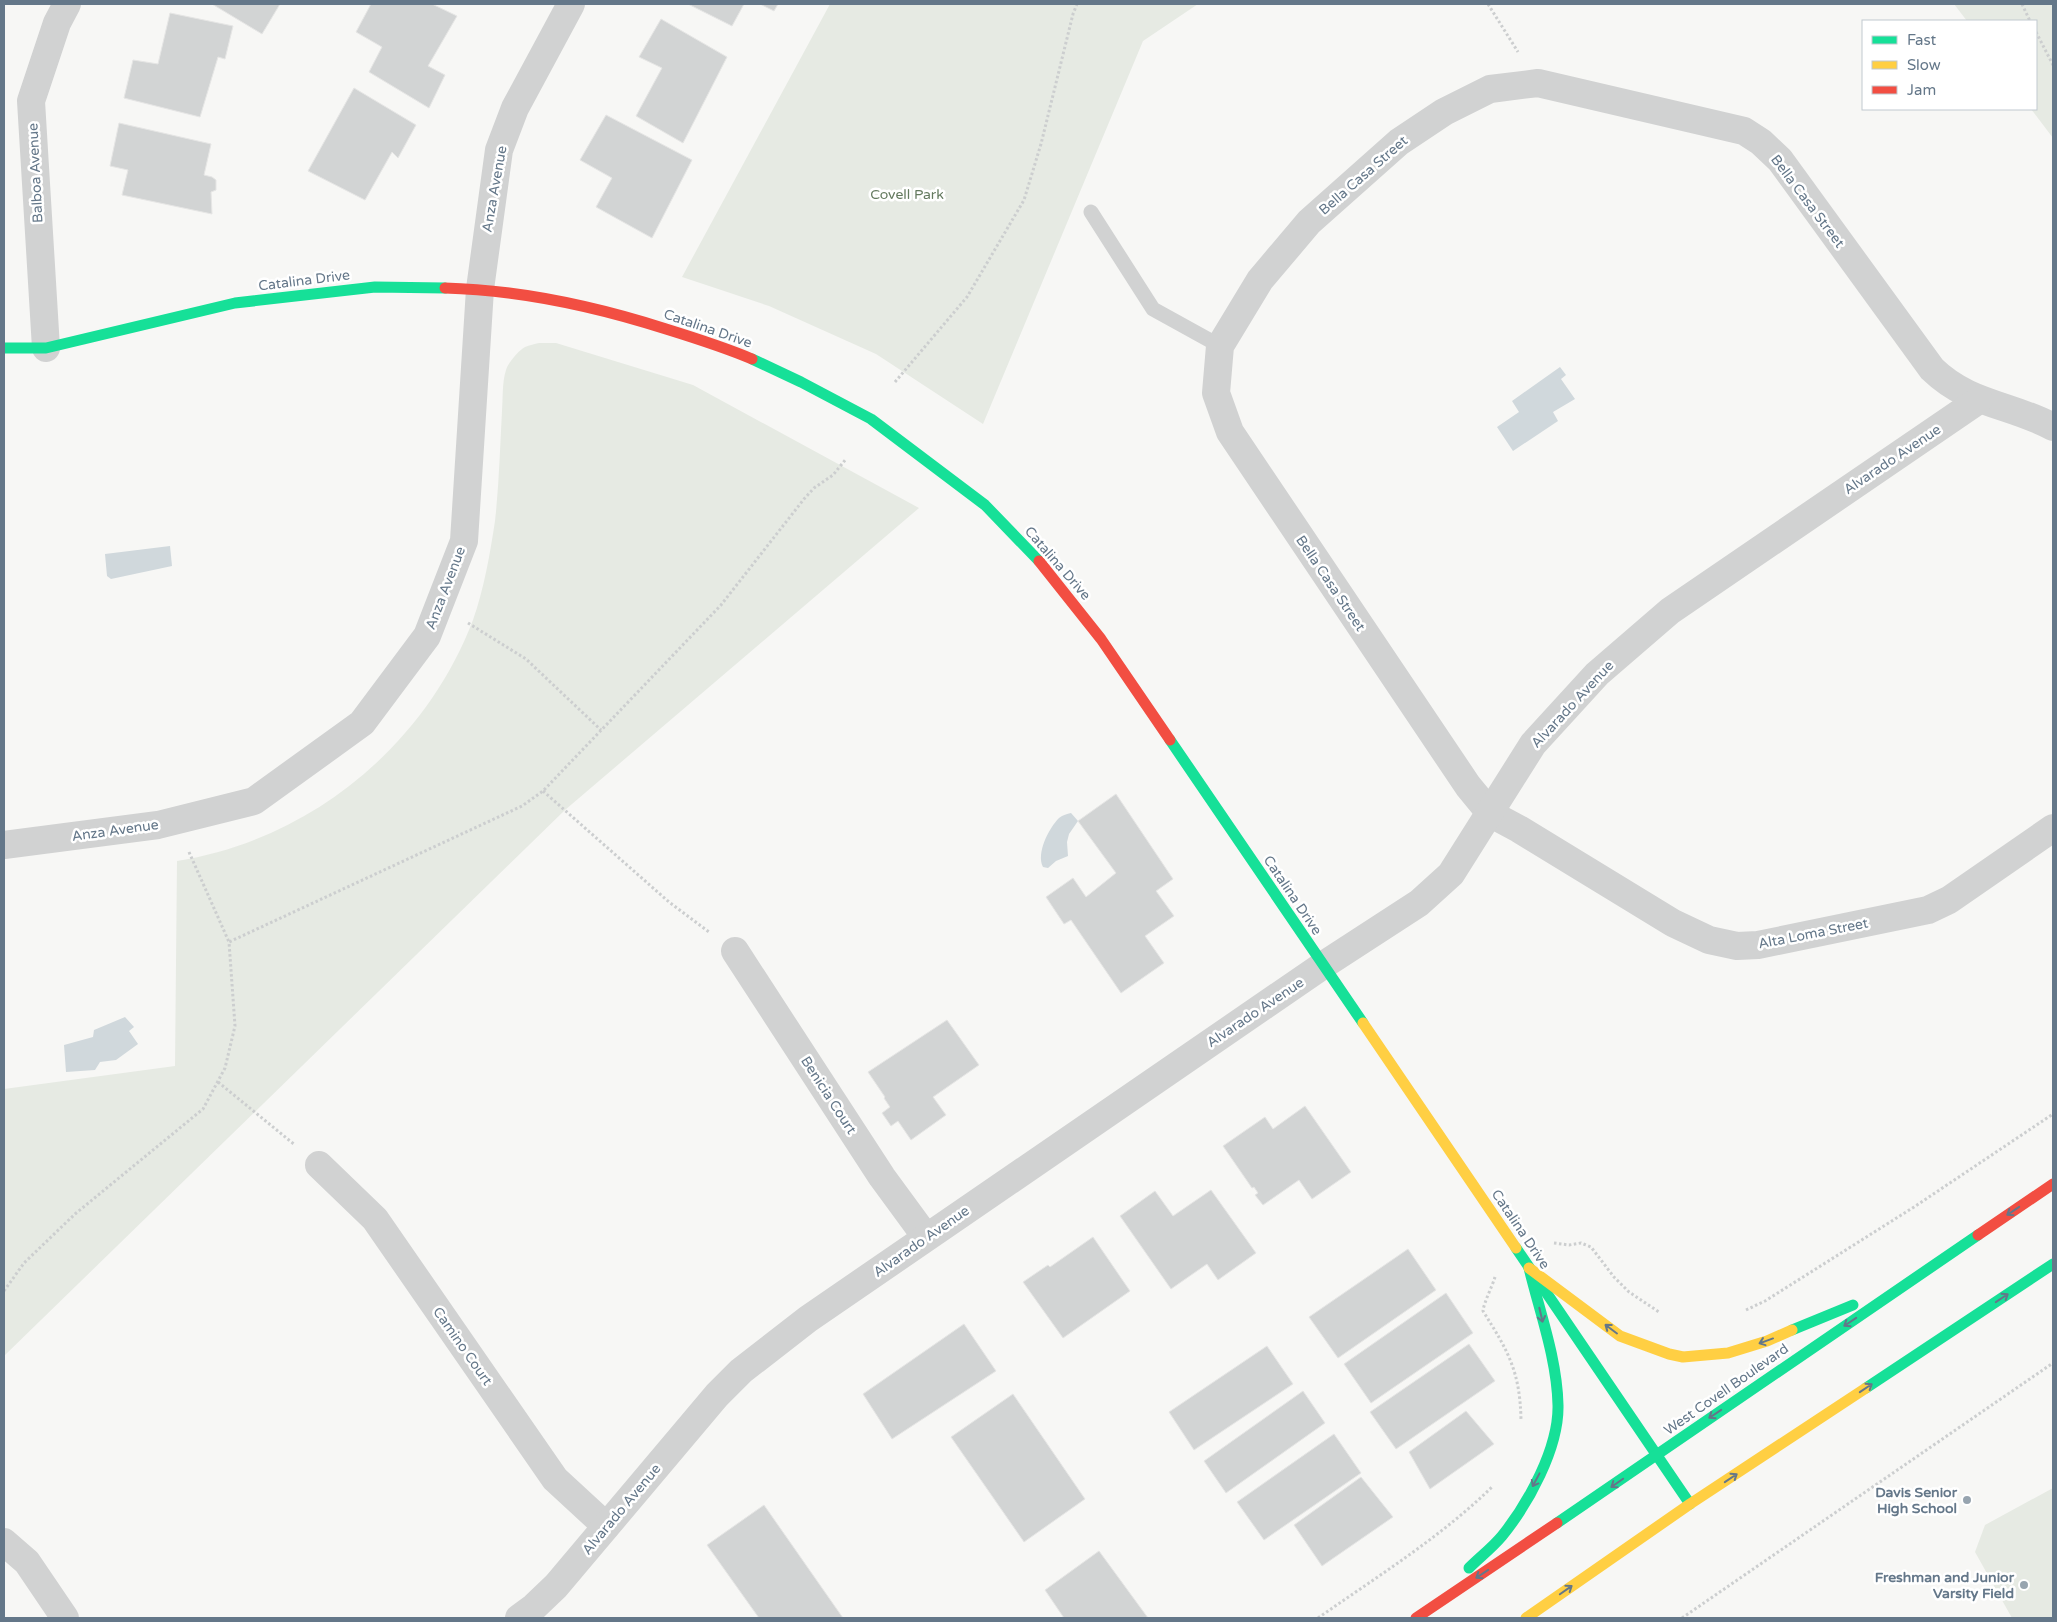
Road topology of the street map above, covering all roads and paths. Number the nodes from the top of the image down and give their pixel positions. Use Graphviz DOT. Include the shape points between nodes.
graph roads {
  1 [pos="67,4"];
  2 [pos="571,4"];
  3 [pos="1077,4"];
  4 [pos="1488,4"];
  5 [pos="2022,4"];
  6 [pos="2030,20"];
  7 [pos="2037,34"];
  8 [pos="2053,65"];
  9 [pos="1538,84"];
  10 [pos="1091,212"];
  11 [pos="480,289"];
  12 [pos="1220,346"];
  13 [pos="4,348"];
  14 [pos="46,348"];
  15 [pos="895,382"];
  16 [pos="1979,400"];
  17 [pos="2053,427"];
  18 [pos="846,459"];
  19 [pos="439,606"];
  20 [pos="601,730"];
  21 [pos="543,791"];
  22 [pos="1491,814"];
  23 [pos="175,821"];
  24 [pos="2053,828"];
  25 [pos="4,845"];
  26 [pos="229,942"];
  27 [pos="735,951"];
  28 [pos="1322,966"];
  29 [pos="218,1082"];
  30 [pos="2053,1114"];
  31 [pos="320,1165"];
  32 [pos="2053,1184"];
  33 [pos="926,1237"];
  34 [pos="1569,1245"];
  35 [pos="2053,1264"];
  36 [pos="1530,1268"];
  37 [pos="1908,1282"];
  38 [pos="4,1291"];
  39 [pos="1490,1295"];
  40 [pos="1743,1311"];
  41 [pos="1662,1314"];
  42 [pos="2053,1363"];
  43 [pos="1521,1424"];
  44 [pos="1657,1455"];
  45 [pos="1497,1481"];
  46 [pos="1690,1504"];
  47 [pos="606,1526"];
  48 [pos="4,1542"];
  49 [pos="1429,1609"];
  50 [pos="65,1618"];
  51 [pos="519,1618"];
  52 [pos="1318,1618"];
  53 [pos="1416,1618"];
  54 [pos="1526,1618"];
  55 [pos="1682,1618"];
  1 -- 14 [label="street, Balboa Avenue" via="56,23 31,101"];
  2 -- 11 [label="street, Anza Avenue" via="515,108 499,150"];
  3 -- 15 [label="path" via="1024,200 967,297"];
  4 -- 9 [label="path"];
  5 -- 6 [label="path"];
  7 -- 8 [label="path"];
  9 -- 12 [label="street, Bella Casa Street" via="1490,89 1444,112 1399,142 1309,222 1260,280"];
  9 -- 16 [label="street, Bella Casa Street" via="1744,131 1761,142 1780,160 1932,369 1946,383"];
  10 -- 12 [label="lane" via="1153,309"];
  11 -- 14 [label="street, Catalina Drive" via="375,287 290,295 234,303"];
  11 -- 19 [label="street, Anza Avenue" via="464,541"];
  11 -- 28 [label="street, Catalina Drive" via="540,296 620,314 727,348 872,419 985,505 1048,570 1101,639"];
  12 -- 22 [label="street, Bella Casa Street" via="1216,393 1230,432 1462,778"];
  13 -- 14 [label="street, Catalina Drive"];
  16 -- 17 [label="street"];
  16 -- 22 [label="street, Alvarado Avenue" via="1670,611 1597,674 1533,744"];
  18 -- 20 [label="path" via="833,476 814,488 721,606"];
  19 -- 20 [label="path" via="526,659"];
  19 -- 23 [label="street, Anza Avenue" via="427,636 362,723 254,800"];
  20 -- 21 [label="path"];
  21 -- 26 [label="path" via="522,806"];
  21 -- 27 [label="path" via="669,902"];
  22 -- 24 [label="street, Alta Loma Street" via="1673,924 1709,940 1737,946 1758,945 1928,910 1949,900"];
  22 -- 28 [label="street, Alvarado Avenue" via="1452,874 1433,892"];
  23 -- 25 [label="street, Anza Avenue"];
  23 -- 26 [label="path"];
  26 -- 29 [label="path" via="235,1026 225,1068"];
  27 -- 33 [label="street, Benicia Court" via="882,1177"];
  28 -- 33 [label="street, Alvarado Avenue"];
  28 -- 36 [label="street, Catalina Drive"];
  29 -- 31 [label="path"];
  29 -- 38 [label="path" via="203,1109 74,1214 24,1264"];
  30 -- 40 [label="path" via="1914,1207 1765,1301"];
  31 -- 47 [label="street, Camino Court" via="375,1220 555,1479"];
  32 -- 37 [label="street, West Covell Boulevard, one-way"];
  33 -- 47 [label="street, Alvarado Avenue" via="808,1319 741,1371"];
  34 -- 41 [label="path" via="1581,1242 1591,1247 1629,1292"];
  46 -- 35 [label="street, one-way"];
  37 -- 36 [label="street, one-way" via="1767,1341 1728,1353 1684,1357 1620,1336"];
  36 -- 44 [label="street, Catalina Drive"];
  36 -- 49 [label="street, one-way" via="1556,1378 1555,1435 1538,1479 1504,1533"];
  37 -- 44 [label="street, West Covell Boulevard, one-way"];
  39 -- 43 [label="path" via="1483,1311 1508,1351 1519,1385"];
  42 -- 55 [label="path"];
  44 -- 46 [label="street, Catalina Drive"];
  44 -- 49 [label="street, West Covell Boulevard, one-way"];
  45 -- 52 [label="path" via="1469,1509"];
  54 -- 46 [label="street, one-way"];
  47 -- 51 [label="street, Alvarado Avenue" via="556,1586"];
  48 -- 50 [label="street" via="27,1562"];
  49 -- 53 [label="street, West Covell Boulevard"];
}
